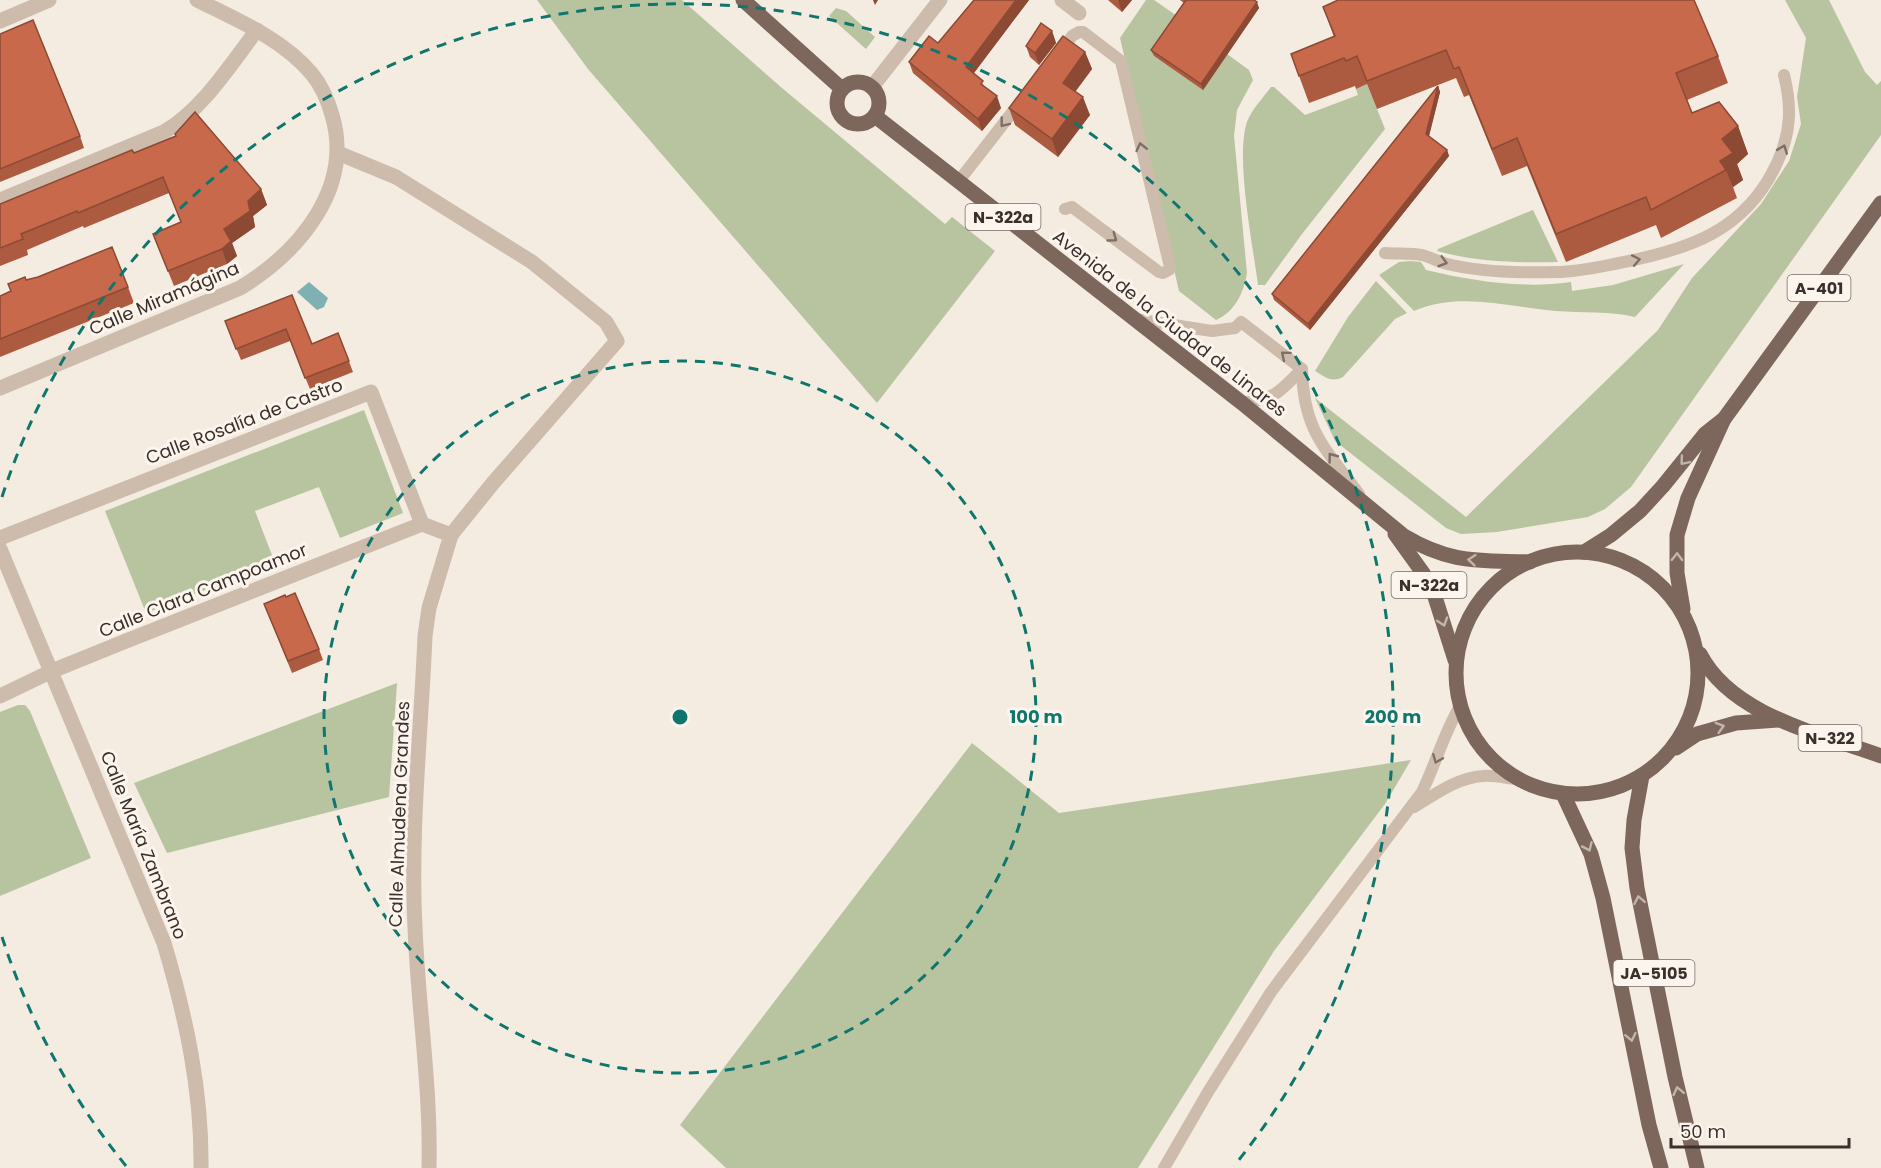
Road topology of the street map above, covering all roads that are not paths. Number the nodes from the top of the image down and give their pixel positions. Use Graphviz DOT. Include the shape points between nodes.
graph roads {
  1 [pos="50,0"];
  2 [pos="197,0"];
  3 [pos="743,0"];
  4 [pos="940,0"];
  5 [pos="1062,0"];
  6 [pos="1079,13"];
  7 [pos="0,21"];
  8 [pos="257,30"];
  9 [pos="1055,58"];
  10 [pos="1784,75"];
  11 [pos="872,87"];
  12 [pos="842,89"];
  13 [pos="1026,94"];
  14 [pos="875,116"];
  15 [pos="338,153"];
  16 [pos="958,182"];
  17 [pos="0,200"];
  18 [pos="1881,203"];
  19 [pos="1065,209"];
  20 [pos="1385,253"];
  21 [pos="1131,318"];
  22 [pos="1302,369"];
  23 [pos="0,388"];
  24 [pos="1242,403"];
  25 [pos="1724,419"];
  26 [pos="1367,504"];
  27 [pos="1382,518"];
  28 [pos="422,524"];
  29 [pos="451,535"];
  30 [pos="0,538"];
  31 [pos="0,549"];
  32 [pos="1584,552"];
  33 [pos="1530,562"];
  34 [pos="1684,615"];
  35 [pos="1696,646"];
  36 [pos="1456,662"];
  37 [pos="52,671"];
  38 [pos="0,696"];
  39 [pos="1460,705"];
  40 [pos="1778,720"];
  41 [pos="1669,753"];
  42 [pos="1881,756"];
  43 [pos="1642,776"];
  44 [pos="1516,779"];
  45 [pos="1563,794"];
  46 [pos="1405,813"];
  47 [pos="201,1168"];
  48 [pos="429,1168"];
  49 [pos="1164,1168"];
  50 [pos="1661,1168"];
  51 [pos="1697,1168"];
  1 -- 7 [label="street"];
  2 -- 8 [label="street, Calle Miramágina"];
  3 -- 12 [label="main road"];
  4 -- 11 [label="street"];
  5 -- 6 [label="street"];
  8 -- 15 [label="street, Calle Miramágina" via="285,49 317,80 333,117"];
  8 -- 17 [label="street" via="177,124"];
  19 -- 9 [label="lane, one-way" via="1072,207 1159,272 1169,270 1121,62 1083,32 1072,36"];
  20 -- 10 [label="lane, one-way" via="1421,255 1448,264 1490,269 1558,272 1658,256 1704,239 1746,211 1774,170 1785,146 1790,120 1790,96"];
  11 -- 12 [label="main road" via="855,82"];
  11 -- 14 [label="main road" via="879,102"];
  12 -- 14 [label="main road" via="837,101 843,118 858,124"];
  13 -- 16 [label="lane, one-way"];
  14 -- 16 [label="main road, Avenida de la Ciudad de Linares / N-322a"];
  15 -- 23 [label="street, Calle Miramágina" via="332,185 308,230 258,278 224,296"];
  15 -- 29 [label="street, Calle Almudena Grandes" via="396,177 532,262 606,322 617,341"];
  16 -- 21 [label="main road, Avenida de la Ciudad de Linares / N-322a"];
  18 -- 25 [label="main road, A-401"];
  22 -- 21 [label="lane, one-way" via="1241,322 1235,328 1212,331"];
  21 -- 24 [label="main road, Avenida de la Ciudad de Linares / N-322a"];
  22 -- 24 [label="lane" via="1280,392 1262,401"];
  26 -- 22 [label="lane, one-way" via="1315,436 1304,402"];
  24 -- 26 [label="main road, Avenida de la Ciudad de Linares / N-322a"];
  25 -- 32 [label="main road, A-401, one-way" via="1705,434 1640,511"];
  34 -- 25 [label="main road, A-401, one-way" via="1677,573 1677,535 1688,498"];
  26 -- 27 [label="main road, Avenida de la Ciudad de Linares / N-322a"];
  33 -- 27 [label="main road, Avenida de la Ciudad de Linares / N-322a, one-way" via="1450,557 1404,536"];
  27 -- 36 [label="main road, Avenida de la Ciudad de Linares / N-322a, one-way" via="1423,573"];
  28 -- 29 [label="street"];
  28 -- 30 [label="street, Calle Rosalía de Castro" via="371,392"];
  28 -- 37 [label="street, Calle Clara Campoamor"];
  29 -- 48 [label="street, Calle Almudena Grandes" via="429,608 425,636 414,877 418,994 429,1097"];
  31 -- 37 [label="street, Calle María Zambrano"];
  32 -- 33 [label="main road" via="1556,554"];
  32 -- 34 [label="main road" via="1610,556 1635,566 1657,581"];
  33 -- 36 [label="main road" via="1498,581 1474,609 1465,626"];
  34 -- 35 [label="main road"];
  35 -- 40 [label="main road" via="1707,667 1725,686"];
  35 -- 41 [label="main road" via="1699,674 1695,703 1685,730"];
  36 -- 39 [label="main road"];
  37 -- 38 [label="street, Calle Clara Campoamor"];
  37 -- 47 [label="street, Calle María Zambrano" via="164,943 176,982 196,1080"];
  39 -- 44 [label="main road" via="1477,742"];
  39 -- 46 [label="lane, one-way" via="1422,792"];
  41 -- 40 [label="main road, one-way" via="1697,734 1736,723"];
  40 -- 42 [label="main road, N-322"];
  41 -- 43 [label="main road"];
  43 -- 45 [label="main road" via="1604,792"];
  51 -- 43 [label="main road, JA-5105, one-way" via="1637,888 1633,839"];
  44 -- 45 [label="main road"];
  44 -- 46 [label="lane" via="1484,775 1464,779"];
  45 -- 50 [label="main road, JA-5105, one-way" via="1592,854"];
  46 -- 49 [label="lane" via="1271,992"];
}
